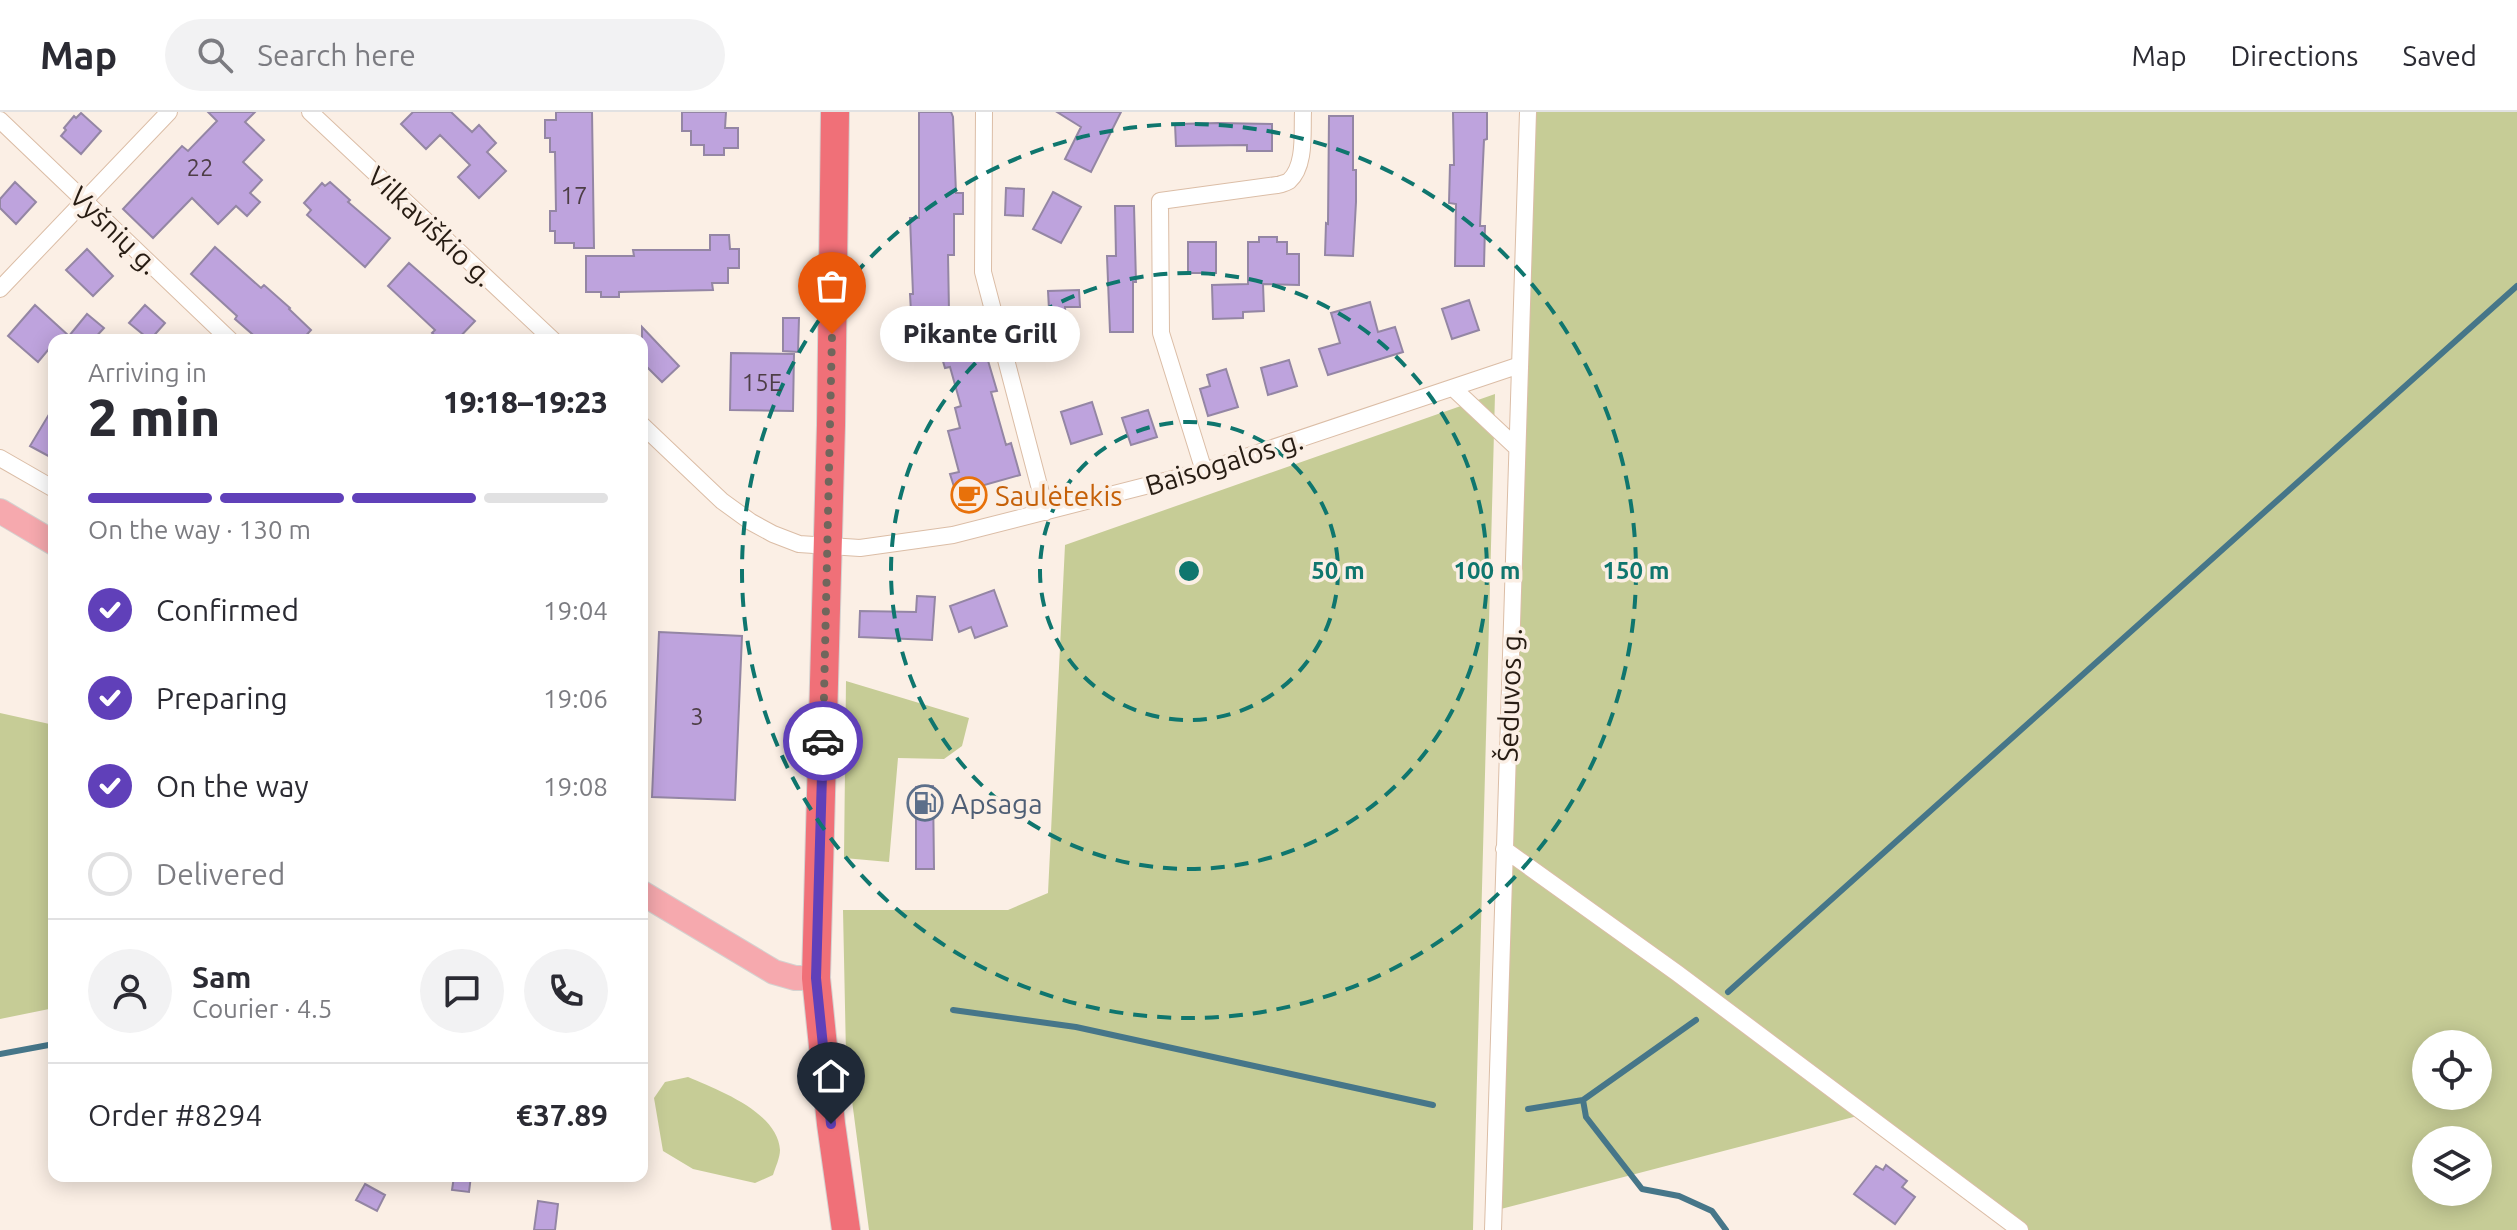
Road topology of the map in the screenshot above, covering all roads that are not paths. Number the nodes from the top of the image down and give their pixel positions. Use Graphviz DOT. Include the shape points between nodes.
graph roads {
  1 [pos="169,112"];
  2 [pos="310,112"];
  3 [pos="835,112"];
  4 [pos="984,112"];
  5 [pos="1303,112"];
  6 [pos="1528,112"];
  7 [pos="0,120"];
  8 [pos="84,200"];
  9 [pos="0,289"];
  10 [pos="224,334"];
  11 [pos="547,334"];
  12 [pos="1520,365"];
  13 [pos="1453,388"];
  14 [pos="648,431"];
  15 [pos="1517,448"];
  16 [pos="0,458"];
  17 [pos="1204,471"];
  18 [pos="48,486"];
  19 [pos="0,511"];
  20 [pos="1046,512"];
  21 [pos="48,539"];
  22 [pos="827,547"];
  23 [pos="1504,849"];
  24 [pos="648,897"];
  25 [pos="816,978"];
  26 [pos="846,1230"];
  27 [pos="1493,1230"];
  28 [pos="2020,1230"];
  1 -- 8 [label="street"];
  2 -- 11 [label="street, Vilkaviškio g."];
  3 -- 22 [label="highway"];
  4 -- 20 [label="street" via="983,272"];
  5 -- 17 [label="street" via="1301,156 1289,182 1160,201 1161,333"];
  6 -- 12 [label="street, Šeduvos g."];
  7 -- 8 [label="street, Vyšnių g."];
  8 -- 9 [label="street"];
  8 -- 10 [label="street, Vyšnių g."];
  12 -- 13 [label="street, Baisogalos g."];
  12 -- 15 [label="street, Šeduvos g."];
  13 -- 15 [label="street"];
  13 -- 17 [label="street, Baisogalos g."];
  14 -- 22 [label="street" via="751,522 799,544"];
  15 -- 23 [label="street, Šeduvos g."];
  16 -- 18 [label="street"];
  17 -- 20 [label="street, Baisogalos g."];
  19 -- 21 [label="main road"];
  20 -- 22 [label="street, Baisogalos g." via="953,535 860,548"];
  22 -- 25 [label="highway"];
  23 -- 27 [label="street, Šeduvos g."];
  23 -- 28 [label="street"];
  24 -- 25 [label="main road" via="774,972"];
  25 -- 26 [label="highway"];
}
